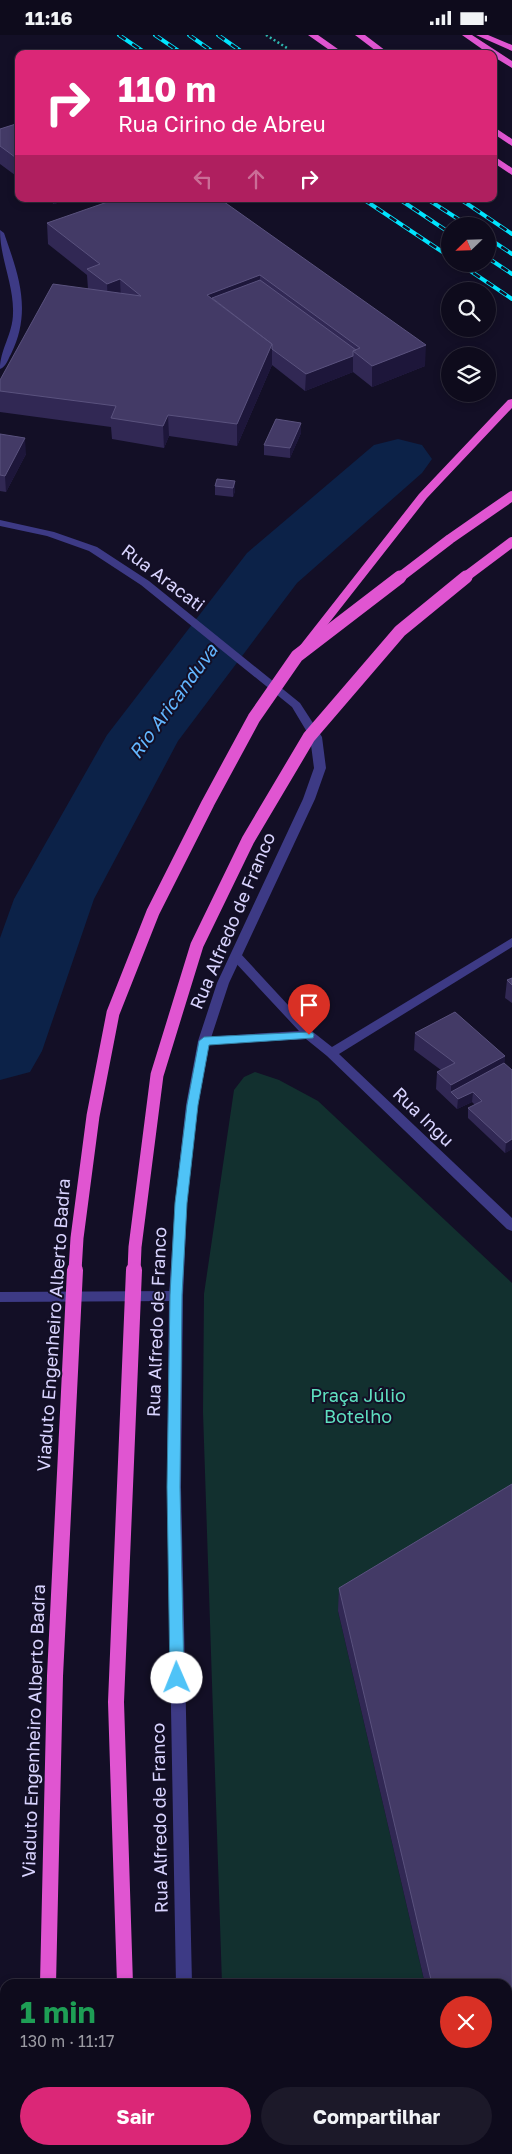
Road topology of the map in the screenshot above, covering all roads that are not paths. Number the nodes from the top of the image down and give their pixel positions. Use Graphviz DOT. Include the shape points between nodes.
graph roads {
  1 [pos="312,35"];
  2 [pos="359,35"];
  3 [pos="466,35"];
  4 [pos="480,35"];
  5 [pos="512,49"];
  6 [pos="335,50"];
  7 [pos="380,50"];
  8 [pos="489,50"];
  9 [pos="497,55"];
  10 [pos="512,65"];
  11 [pos="497,132"];
  12 [pos="512,143"];
  13 [pos="497,161"];
  14 [pos="512,172"];
  15 [pos="0,233"];
  16 [pos="0,366"];
  17 [pos="512,402"];
  18 [pos="512,496"];
  19 [pos="0,523"];
  20 [pos="512,542"];
  21 [pos="297,656"];
  22 [pos="286,699"];
  23 [pos="512,942"];
  24 [pos="236,956"];
  25 [pos="309,1035"];
  26 [pos="204,1041"];
  27 [pos="331,1053"];
  28 [pos="512,1226"];
  29 [pos="176,1295"];
  30 [pos="0,1297"];
  31 [pos="48,1979"];
  32 [pos="125,1979"];
  33 [pos="184,1979"];
  1 -- 6 [label="highway"];
  2 -- 7 [label="highway"];
  3 -- 8 [label="highway"];
  4 -- 5 [label="highway"];
  9 -- 10 [label="highway"];
  11 -- 12 [label="highway"];
  13 -- 14 [label="highway"];
  15 -- 16 [label="street" via="14,274 18,316"];
  17 -- 21 [label="highway, bridge" via="423,496"];
  18 -- 21 [label="highway, Viaduto Engenheiro Alberto Badra, bridge" via="450,539"];
  19 -- 22 [label="street, Rua Aracati" via="50,534 93,549 146,583"];
  20 -- 32 [label="highway, bridge" via="400,631 309,737 248,840 197,945 156,1075 135,1247 116,1701"];
  21 -- 31 [label="highway, Viaduto Engenheiro Alberto Badra, bridge" via="254,718 154,912 113,1013 93,1116 77,1238 58,1616"];
  22 -- 24 [label="street, Rua Alfredo de Franco" via="296,705 316,737 320,768 309,799"];
  23 -- 27 [label="street"];
  24 -- 25 [label="street, Rua Ingu"];
  24 -- 26 [label="street, Rua Alfredo de Franco" via="223,983"];
  25 -- 26 [label="street"];
  25 -- 27 [label="street, Rua Ingu"];
  26 -- 29 [label="street, Rua Alfredo de Franco" via="192,1105 181,1203"];
  27 -- 28 [label="street, Rua Ingu"];
  29 -- 30 [label="street"];
  29 -- 33 [label="street, Rua Alfredo de Franco" via="174,1487"];
}
